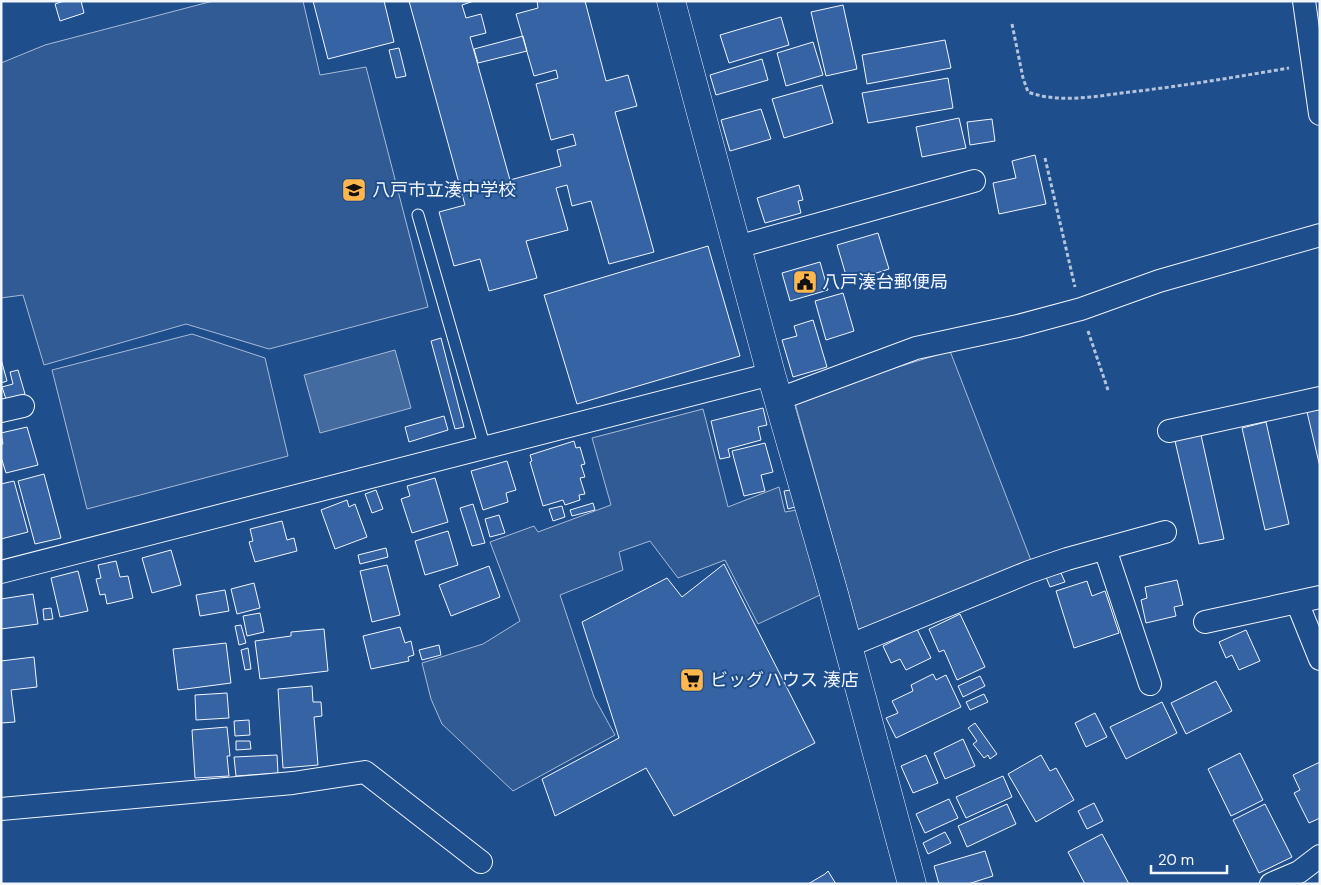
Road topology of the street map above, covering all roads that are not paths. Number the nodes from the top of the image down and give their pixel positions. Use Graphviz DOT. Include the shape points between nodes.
graph roads {
  1 [pos="671,1"];
  2 [pos="1304,1"];
  3 [pos="1320,114"];
  4 [pos="974,181"];
  5 [pos="418,215"];
  6 [pos="1320,235"];
  7 [pos="737,247"];
  8 [pos="775,386"];
  9 [pos="1320,398"];
  10 [pos="23,406"];
  11 [pos="1,411"];
  12 [pos="1169,431"];
  13 [pos="485,448"];
  14 [pos="1165,532"];
  15 [pos="1105,548"];
  16 [pos="1,572"];
  17 [pos="1320,596"];
  18 [pos="1297,602"];
  19 [pos="1205,622"];
  20 [pos="848,646"];
  21 [pos="1320,659"];
  22 [pos="1150,684"];
  23 [pos="1,809"];
  24 [pos="1320,856"];
  25 [pos="481,862"];
  26 [pos="912,884"];
  27 [pos="1270,884"];
  1 -- 7 [label="street"];
  2 -- 3 [label="street"];
  4 -- 7 [label="street"];
  5 -- 13 [label="lane"];
  6 -- 8 [label="street" via="1159,281 1081,309"];
  7 -- 8 [label="street"];
  8 -- 13 [label="street"];
  8 -- 20 [label="street"];
  9 -- 12 [label="street"];
  10 -- 11 [label="street"];
  13 -- 16 [label="street"];
  14 -- 15 [label="street"];
  15 -- 20 [label="street" via="1029,572"];
  15 -- 22 [label="street"];
  17 -- 18 [label="street"];
  18 -- 19 [label="street"];
  18 -- 21 [label="street"];
  20 -- 26 [label="street"];
  23 -- 25 [label="street" via="293,783 365,772"];
  24 -- 27 [label="street" via="1299,872"];
}
